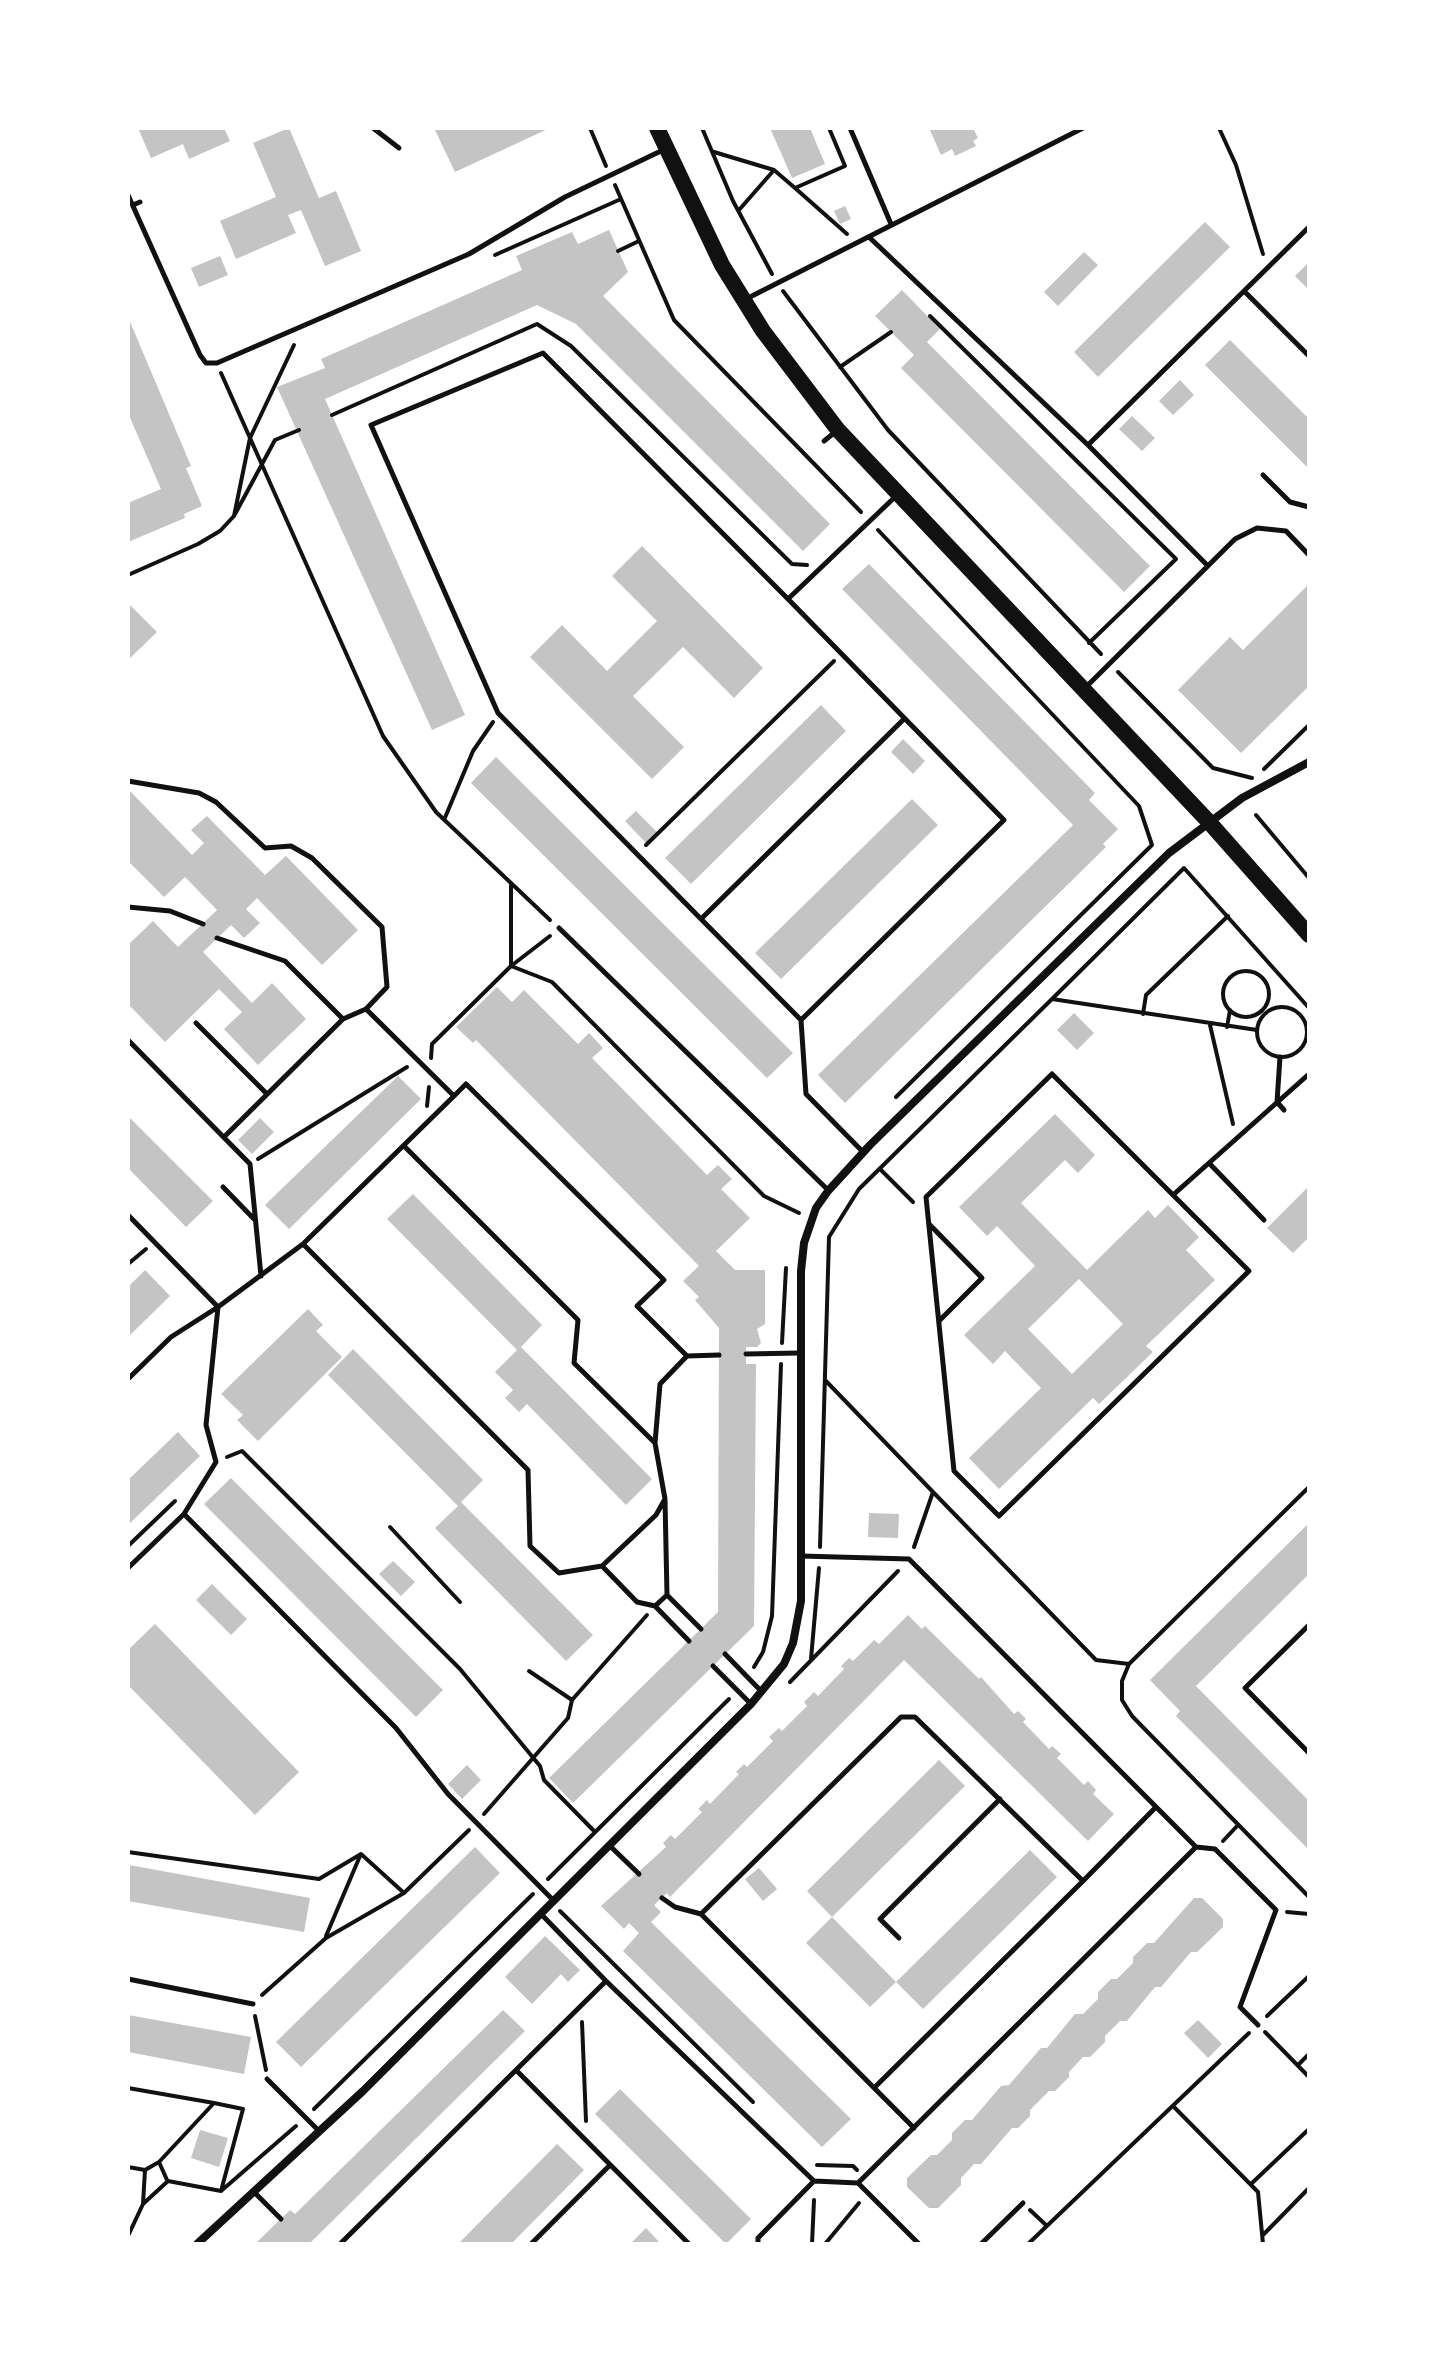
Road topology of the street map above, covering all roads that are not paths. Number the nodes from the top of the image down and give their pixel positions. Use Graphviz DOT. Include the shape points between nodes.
graph roads {
  1 [pos="373,128"];
  2 [pos="657,128"];
  3 [pos="850,128"];
  4 [pos="1083,128"];
  5 [pos="399,148"];
  6 [pos="666,149"];
  7 [pos="128,195"];
  8 [pos="140,202"];
  9 [pos="133,205"];
  10 [pos="891,224"];
  11 [pos="1309,227"];
  12 [pos="869,237"];
  13 [pos="1244,291"];
  14 [pos="744,300"];
  15 [pos="1309,356"];
  16 [pos="838,430"];
  17 [pos="824,441"];
  18 [pos="1088,445"];
  19 [pos="1263,475"];
  20 [pos="897,495"];
  21 [pos="1309,507"];
  22 [pos="1309,543"];
  23 [pos="1303,549"];
  24 [pos="1309,555"];
  25 [pos="1207,565"];
  26 [pos="788,599"];
  27 [pos="1084,689"];
  28 [pos="904,719"];
  29 [pos="1309,762"];
  30 [pos="128,781"];
  31 [pos="1209,822"];
  32 [pos="128,907"];
  33 [pos="701,919"];
  34 [pos="203,924"];
  35 [pos="559,928"];
  36 [pos="1309,935"];
  37 [pos="217,938"];
  38 [pos="366,1009"];
  39 [pos="343,1019"];
  40 [pos="801,1020"];
  41 [pos="196,1023"];
  42 [pos="128,1040"];
  43 [pos="1280,1057"];
  44 [pos="1309,1074"];
  45 [pos="267,1094"];
  46 [pos="454,1096"];
  47 [pos="1277,1102"];
  48 [pos="1284,1110"];
  49 [pos="224,1137"];
  50 [pos="404,1146"];
  51 [pos="863,1152"];
  52 [pos="1209,1163"];
  53 [pos="223,1187"];
  54 [pos="828,1191"];
  55 [pos="1173,1195"];
  56 [pos="128,1215"];
  57 [pos="255,1219"];
  58 [pos="928,1220"];
  59 [pos="1264,1220"];
  60 [pos="303,1244"];
  61 [pos="261,1276"];
  62 [pos="218,1307"];
  63 [pos="939,1320"];
  64 [pos="799,1353"];
  65 [pos="746,1354"];
  66 [pos="719,1355"];
  67 [pos="687,1356"];
  68 [pos="128,1379"];
  69 [pos="655,1443"];
  70 [pos="665,1499"];
  71 [pos="184,1514"];
  72 [pos="800,1556"];
  73 [pos="602,1566"];
  74 [pos="128,1568"];
  75 [pos="667,1595"];
  76 [pos="655,1606"];
  77 [pos="1309,1625"];
  78 [pos="701,1629"];
  79 [pos="689,1641"];
  80 [pos="725,1654"];
  81 [pos="713,1666"];
  82 [pos="763,1692"];
  83 [pos="751,1704"];
  84 [pos="1309,1753"];
  85 [pos="1000,1799"];
  86 [pos="1156,1807"];
  87 [pos="610,1846"];
  88 [pos="1196,1847"];
  89 [pos="639,1874"];
  90 [pos="1083,1881"];
  91 [pos="662,1898"];
  92 [pos="554,1901"];
  93 [pos="541,1914"];
  94 [pos="701,1914"];
  95 [pos="899,1938"];
  96 [pos="128,1979"];
  97 [pos="606,1981"];
  98 [pos="253,2004"];
  99 [pos="1258,2025"];
  100 [pos="516,2070"];
  101 [pos="267,2079"];
  102 [pos="875,2087"];
  103 [pos="914,2128"];
  104 [pos="320,2131"];
  105 [pos="610,2165"];
  106 [pos="814,2181"];
  107 [pos="858,2183"];
  108 [pos="253,2191"];
  109 [pos="1023,2203"];
  110 [pos="281,2219"];
  111 [pos="197,2244"];
  112 [pos="340,2244"];
  113 [pos="531,2244"];
  114 [pos="689,2244"];
  115 [pos="758,2244"];
  116 [pos="919,2244"];
  117 [pos="981,2244"];
  1 -- 5 [label="lane"];
  2 -- 6 [label="main road"];
  3 -- 10 [label="lane"];
  4 -- 10 [label="lane"];
  6 -- 9 [label="lane" via="565,197 469,254 217,363 206,363 200,355"];
  6 -- 14 [label="main road" via="707,238"];
  7 -- 9 [label="lane"];
  8 -- 9 [label="lane"];
  10 -- 12 [label="lane"];
  11 -- 13 [label="lane"];
  12 -- 14 [label="lane"];
  12 -- 18 [label="lane"];
  13 -- 15 [label="lane"];
  13 -- 18 [label="lane"];
  14 -- 16 [label="main road"];
  16 -- 17 [label="lane"];
  16 -- 20 [label="main road"];
  18 -- 25 [label="lane"];
  19 -- 21 [label="lane" via="1290,502"];
  20 -- 26 [label="lane"];
  20 -- 27 [label="main road"];
  22 -- 23 [label="lane"];
  23 -- 24 [label="lane"];
  23 -- 25 [label="lane" via="1286,531 1257,528 1235,539"];
  25 -- 27 [label="lane"];
  26 -- 28 [label="lane"];
  26 -- 33 [label="lane" via="543,353 371,425 498,713"];
  27 -- 31 [label="main road"];
  28 -- 33 [label="lane"];
  28 -- 40 [label="lane" via="1004,820"];
  29 -- 31 [label="street"];
  30 -- 38 [label="lane" via="199,793 265,848 291,846 312,858 382,927 387,987"];
  31 -- 36 [label="main road"];
  31 -- 51 [label="street" via="1169,853"];
  32 -- 34 [label="lane" via="170,911"];
  33 -- 40 [label="lane"];
  35 -- 54 [label="lane"];
  37 -- 39 [label="lane" via="285,961"];
  38 -- 39 [label="lane"];
  38 -- 46 [label="lane"];
  39 -- 45 [label="lane"];
  40 -- 51 [label="lane" via="806,1094"];
  41 -- 45 [label="lane"];
  42 -- 49 [label="lane"];
  43 -- 47 [label="lane"];
  44 -- 47 [label="lane"];
  45 -- 49 [label="lane"];
  46 -- 50 [label="lane"];
  46 -- 67 [label="lane" via="466,1084 664,1280 637,1306"];
  47 -- 48 [label="lane"];
  47 -- 52 [label="lane"];
  49 -- 57 [label="lane" via="250,1164"];
  50 -- 60 [label="lane"];
  50 -- 69 [label="lane" via="578,1320 574,1363"];
  51 -- 54 [label="street"];
  52 -- 55 [label="lane"];
  52 -- 59 [label="lane"];
  53 -- 57 [label="lane"];
  54 -- 64 [label="street" via="804,1243"];
  55 -- 58 [label="lane" via="1052,1074 926,1197"];
  55 -- 63 [label="lane" via="1249,1271 999,1516 954,1471"];
  56 -- 62 [label="lane"];
  57 -- 61 [label="lane"];
  58 -- 63 [label="lane"];
  58 -- 63 [label="lane" via="982,1278"];
  60 -- 61 [label="lane"];
  60 -- 73 [label="lane" via="528,1470 530,1546 559,1573"];
  61 -- 62 [label="lane"];
  62 -- 68 [label="lane" via="171,1337"];
  62 -- 71 [label="lane" via="206,1425 216,1462"];
  64 -- 65 [label="lane"];
  64 -- 72 [label="street"];
  66 -- 67 [label="lane"];
  67 -- 69 [label="lane" via="660,1384"];
  69 -- 70 [label="lane"];
  70 -- 73 [label="lane" via="656,1515"];
  70 -- 75 [label="lane"];
  71 -- 74 [label="lane"];
  71 -- 92 [label="lane" via="396,1728 448,1794"];
  72 -- 82 [label="street" via="801,1601 793,1643"];
  72 -- 86 [label="lane" via="909,1559"];
  73 -- 76 [label="lane" via="637,1602"];
  75 -- 76 [label="lane"];
  75 -- 78 [label="lane"];
  76 -- 79 [label="lane"];
  77 -- 84 [label="lane" via="1245,1688"];
  80 -- 82 [label="lane"];
  81 -- 83 [label="lane"];
  82 -- 83 [label="street"];
  83 -- 87 [label="street"];
  85 -- 90 [label="lane"];
  85 -- 94 [label="lane" via="915,1717 901,1717"];
  85 -- 95 [label="lane" via="880,1919"];
  86 -- 88 [label="lane"];
  86 -- 90 [label="lane"];
  87 -- 89 [label="lane"];
  87 -- 92 [label="street"];
  88 -- 99 [label="lane" via="1215,1849 1276,1910 1240,2007"];
  88 -- 103 [label="lane"];
  90 -- 102 [label="lane"];
  91 -- 94 [label="lane"];
  92 -- 93 [label="street"];
  93 -- 97 [label="lane"];
  93 -- 104 [label="street"];
  94 -- 102 [label="lane"];
  96 -- 98 [label="lane"];
  97 -- 100 [label="lane"];
  97 -- 106 [label="lane"];
  100 -- 105 [label="lane"];
  100 -- 112 [label="lane"];
  101 -- 104 [label="lane"];
  102 -- 103 [label="lane"];
  103 -- 107 [label="lane"];
  104 -- 108 [label="street"];
  105 -- 113 [label="lane"];
  105 -- 114 [label="lane"];
  106 -- 107 [label="lane"];
  106 -- 115 [label="lane"];
  107 -- 116 [label="lane"];
  108 -- 110 [label="lane"];
  108 -- 111 [label="street"];
  109 -- 117 [label="lane"];
}
